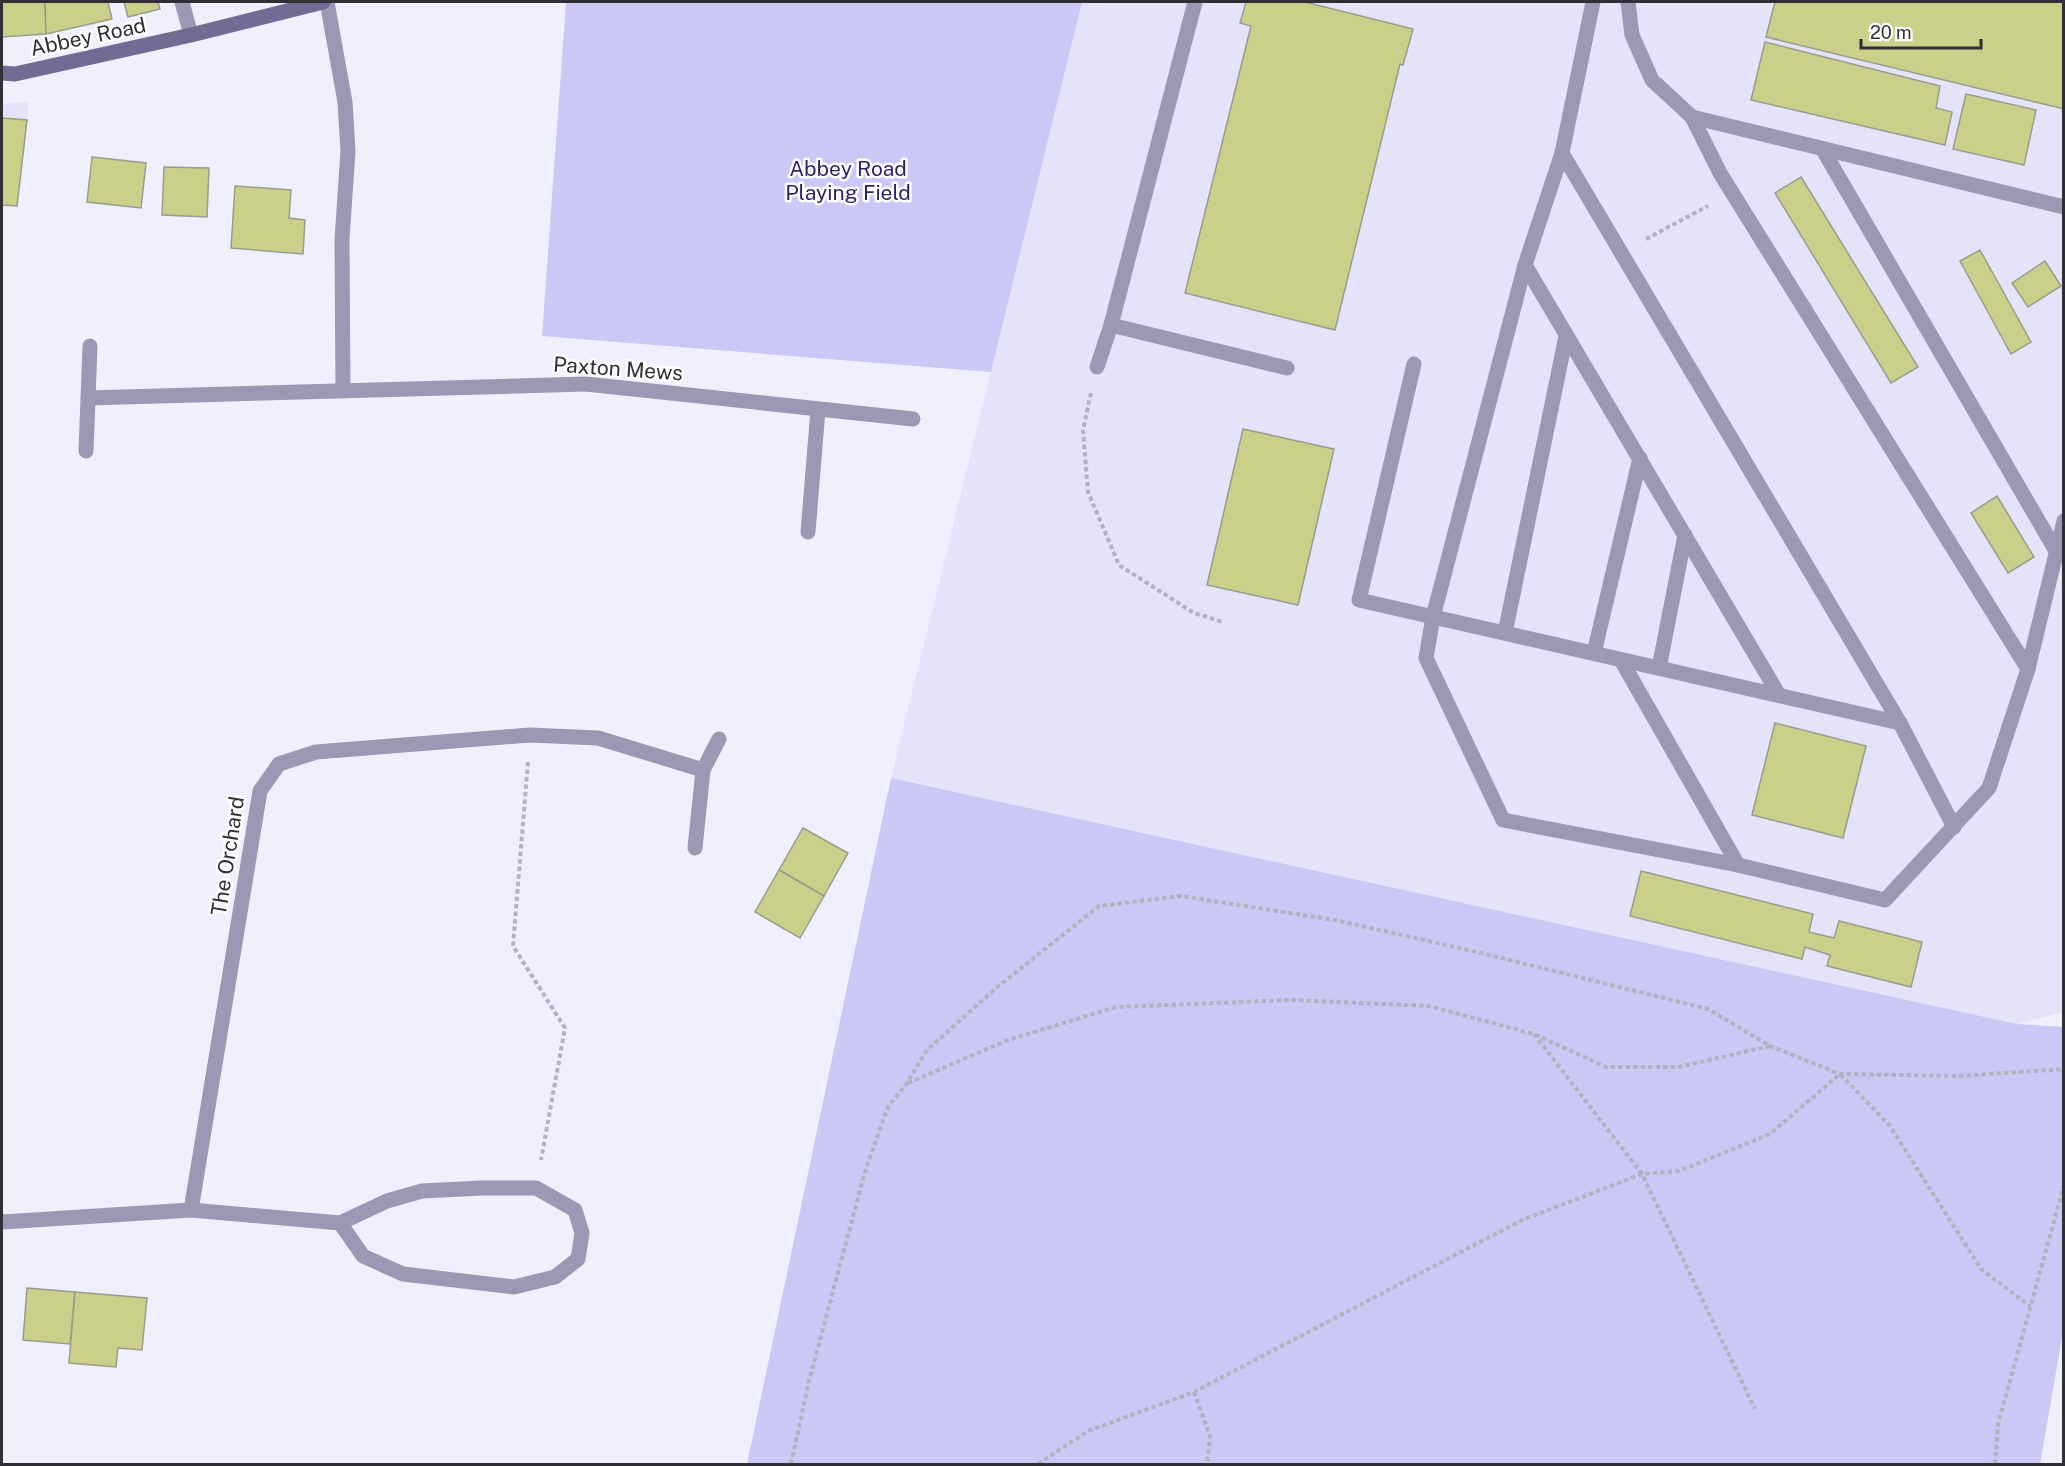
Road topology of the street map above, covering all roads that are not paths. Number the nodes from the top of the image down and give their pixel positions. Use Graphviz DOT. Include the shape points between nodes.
graph roads {
  1 [pos="182,2"];
  2 [pos="325,2"];
  3 [pos="1195,2"];
  4 [pos="1593,2"];
  5 [pos="1628,2"];
  6 [pos="191,35"];
  7 [pos="2,73"];
  8 [pos="1692,117"];
  9 [pos="1823,150"];
  10 [pos="1562,153"];
  11 [pos="2064,207"];
  12 [pos="1525,265"];
  13 [pos="1111,325"];
  14 [pos="1566,336"];
  15 [pos="90,346"];
  16 [pos="1414,364"];
  17 [pos="1097,367"];
  18 [pos="1287,368"];
  19 [pos="343,391"];
  20 [pos="88,398"];
  21 [pos="818,410"];
  22 [pos="913,418"];
  23 [pos="86,451"];
  24 [pos="1640,458"];
  25 [pos="2064,521"];
  26 [pos="808,532"];
  27 [pos="1685,535"];
  28 [pos="2056,550"];
  29 [pos="1433,617"];
  30 [pos="1505,633"];
  31 [pos="1594,653"];
  32 [pos="1622,660"];
  33 [pos="1659,668"];
  34 [pos="2028,669"];
  35 [pos="1779,695"];
  36 [pos="1900,723"];
  37 [pos="719,740"];
  38 [pos="704,770"];
  39 [pos="1953,826"];
  40 [pos="694,848"];
  41 [pos="1738,865"];
  42 [pos="191,1210"];
  43 [pos="2,1222"];
  44 [pos="340,1223"];
  1 -- 6 [label="street"];
  2 -- 6 [label="street, Abbey Road"];
  2 -- 19 [label="street" via="345,102 348,151 342,239"];
  3 -- 13 [label="street"];
  4 -- 10 [label="street"];
  5 -- 8 [label="street" via="1632,35 1652,80"];
  6 -- 7 [label="street, Abbey Road" via="15,74"];
  8 -- 9 [label="street"];
  8 -- 34 [label="street" via="1720,173"];
  9 -- 11 [label="street"];
  9 -- 28 [label="street"];
  10 -- 12 [label="street"];
  10 -- 36 [label="street"];
  12 -- 14 [label="street"];
  12 -- 29 [label="street"];
  13 -- 17 [label="street"];
  13 -- 18 [label="street"];
  14 -- 24 [label="street"];
  14 -- 30 [label="street"];
  15 -- 20 [label="street"];
  16 -- 29 [label="street" via="1359,600"];
  19 -- 20 [label="street, Paxton Mews"];
  19 -- 21 [label="street, Paxton Mews" via="586,384"];
  20 -- 23 [label="street"];
  21 -- 22 [label="street, Paxton Mews"];
  21 -- 26 [label="street"];
  24 -- 27 [label="street"];
  24 -- 31 [label="street"];
  25 -- 28 [label="street"];
  27 -- 33 [label="street"];
  27 -- 35 [label="street"];
  28 -- 34 [label="street"];
  29 -- 30 [label="street"];
  29 -- 41 [label="street" via="1426,658 1503,820"];
  30 -- 31 [label="street"];
  31 -- 32 [label="street"];
  32 -- 33 [label="street"];
  32 -- 41 [label="street"];
  33 -- 35 [label="street"];
  34 -- 39 [label="street" via="1989,788"];
  35 -- 36 [label="street"];
  36 -- 39 [label="street"];
  37 -- 38 [label="street"];
  38 -- 40 [label="street"];
  38 -- 42 [label="street, The Orchard" via="598,738 530,735 316,752 279,764 260,791"];
  39 -- 41 [label="street" via="1885,900"];
  42 -- 43 [label="street"];
  42 -- 44 [label="street"];
  44 -- 44 [label="street" via="387,1201 422,1191 536,1188 575,1210 582,1233 578,1259 555,1277 514,1287 403,1274 363,1256"];
}
